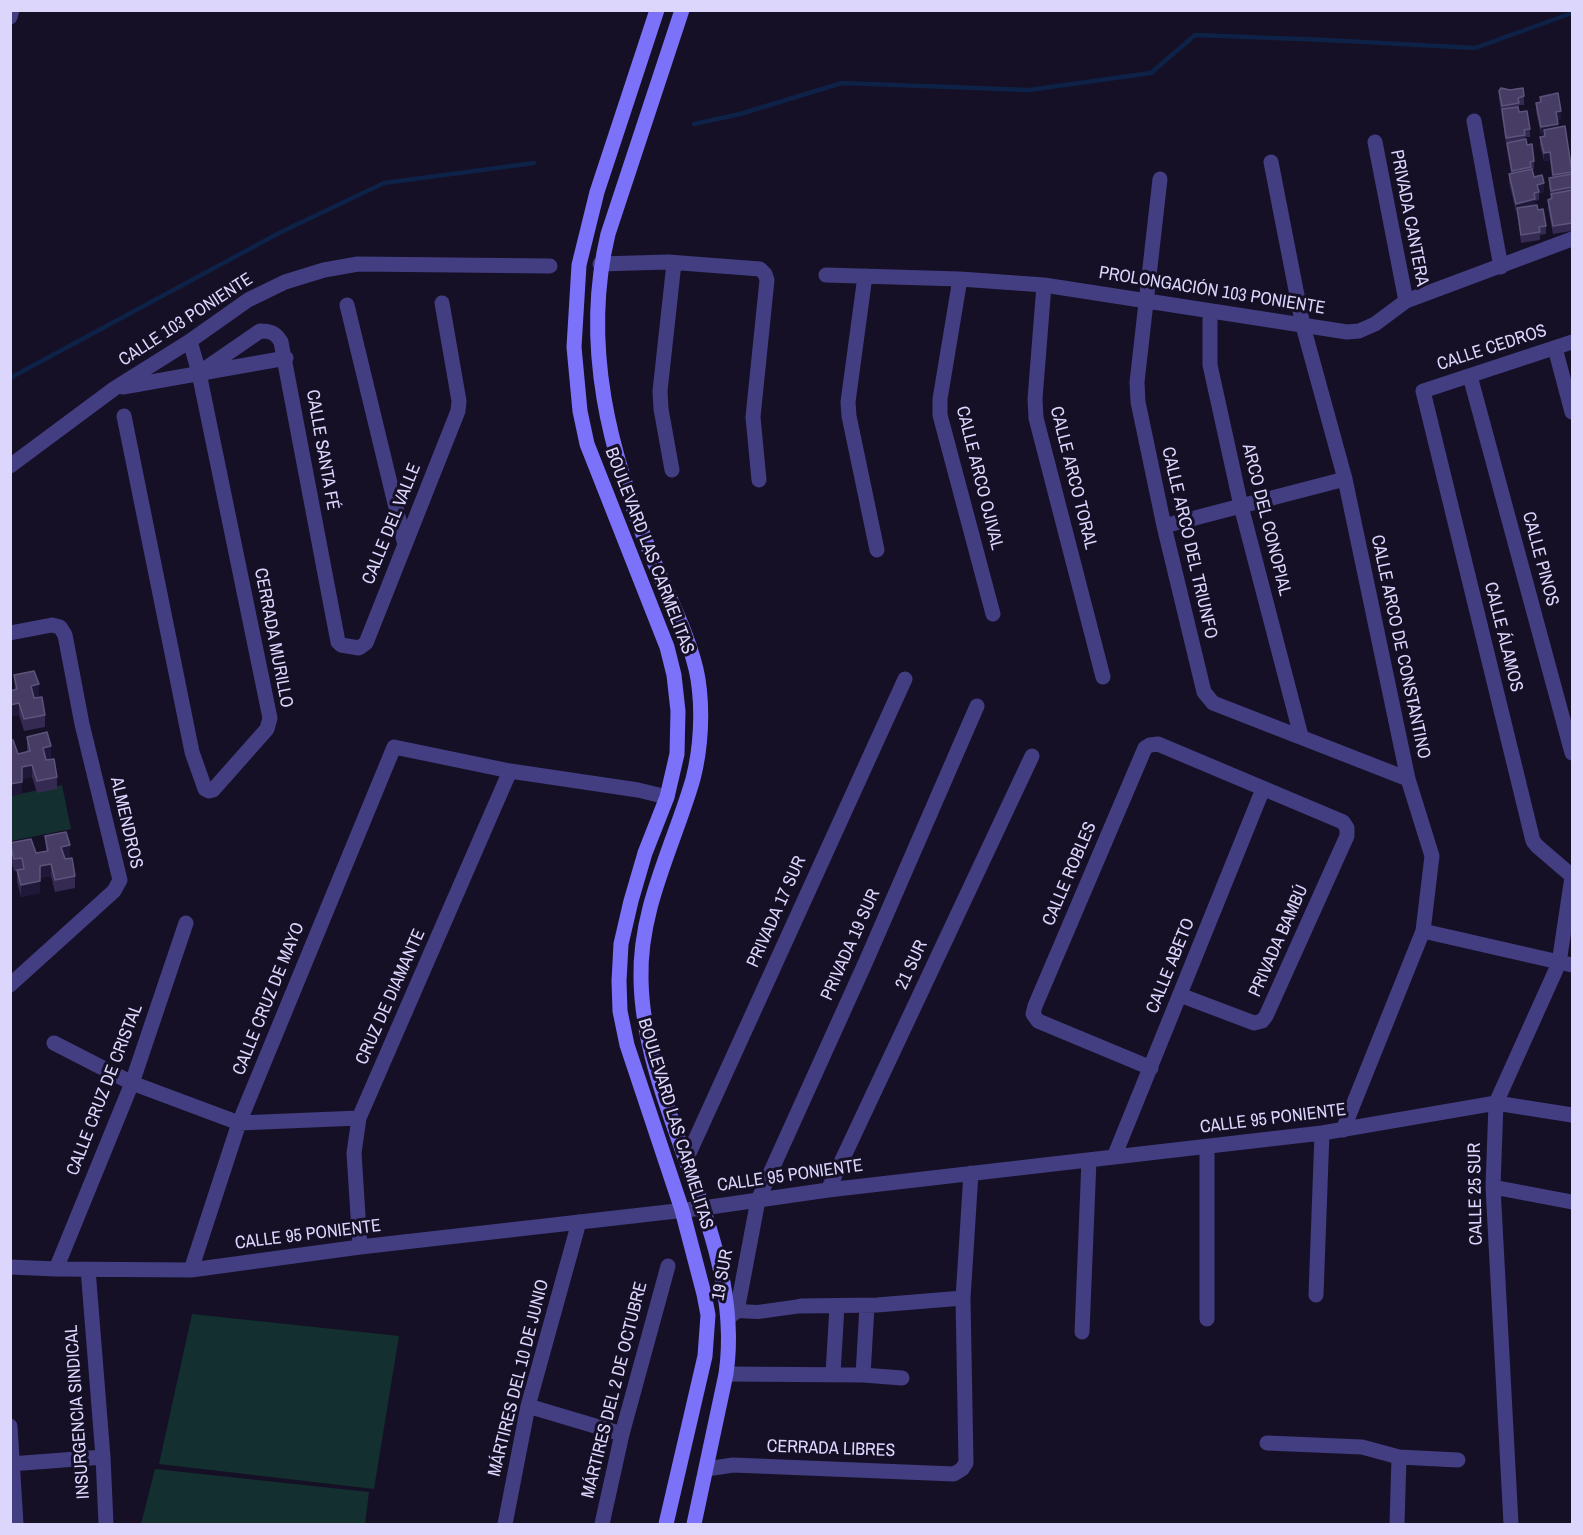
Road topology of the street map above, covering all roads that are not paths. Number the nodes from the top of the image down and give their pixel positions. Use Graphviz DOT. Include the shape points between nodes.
graph roads {
  1 [pos="12,10"];
  2 [pos="657,10"];
  3 [pos="682,10"];
  4 [pos="10,17"];
  5 [pos="1473,121"];
  6 [pos="1375,142"];
  7 [pos="1271,162"];
  8 [pos="1160,179"];
  9 [pos="1572,239"];
  10 [pos="674,263"];
  11 [pos="600,264"];
  12 [pos="550,266"];
  13 [pos="1501,267"];
  14 [pos="826,275"];
  15 [pos="865,276"];
  16 [pos="960,279"];
  17 [pos="1044,285"];
  18 [pos="1147,300"];
  19 [pos="1406,301"];
  20 [pos="442,303"];
  21 [pos="347,305"];
  22 [pos="1210,311"];
  23 [pos="1303,326"];
  24 [pos="190,340"];
  25 [pos="1572,342"];
  26 [pos="1555,348"];
  27 [pos="286,358"];
  28 [pos="200,373"];
  29 [pos="1470,376"];
  30 [pos="115,388"];
  31 [pos="1423,391"];
  32 [pos="1572,412"];
  33 [pos="124,416"];
  34 [pos="10,466"];
  35 [pos="672,470"];
  36 [pos="1345,479"];
  37 [pos="759,480"];
  38 [pos="1241,506"];
  39 [pos="1164,526"];
  40 [pos="405,545"];
  41 [pos="877,550"];
  42 [pos="993,614"];
  43 [pos="10,633"];
  44 [pos="359,648"];
  45 [pos="1103,677"];
  46 [pos="905,679"];
  47 [pos="977,706"];
  48 [pos="1300,736"];
  49 [pos="1572,753"];
  50 [pos="677,754"];
  51 [pos="697,755"];
  52 [pos="1032,756"];
  53 [pos="510,771"];
  54 [pos="1408,779"];
  55 [pos="1263,789"];
  56 [pos="666,797"];
  57 [pos="1572,876"];
  58 [pos="186,923"];
  59 [pos="1424,931"];
  60 [pos="1566,964"];
  61 [pos="10,985"];
  62 [pos="1180,995"];
  63 [pos="54,1043"];
  64 [pos="1150,1068"];
  65 [pos="132,1083"];
  66 [pos="1496,1103"];
  67 [pos="1572,1115"];
  68 [pos="359,1118"];
  69 [pos="239,1123"];
  70 [pos="1343,1130"];
  71 [pos="1322,1133"];
  72 [pos="1207,1147"];
  73 [pos="1114,1157"];
  74 [pos="686,1160"];
  75 [pos="1089,1160"];
  76 [pos="971,1173"];
  77 [pos="1493,1187"];
  78 [pos="828,1190"];
  79 [pos="758,1200"];
  80 [pos="1572,1202"];
  81 [pos="703,1208"];
  82 [pos="681,1210"];
  83 [pos="579,1222"];
  84 [pos="360,1247"];
  85 [pos="668,1266"];
  86 [pos="10,1267"];
  87 [pos="57,1269"];
  88 [pos="88,1269"];
  89 [pos="191,1270"];
  90 [pos="1316,1295"];
  91 [pos="963,1298"];
  92 [pos="801,1306"];
  93 [pos="837,1306"];
  94 [pos="867,1306"];
  95 [pos="733,1314"];
  96 [pos="1207,1319"];
  97 [pos="1082,1332"];
  98 [pos="726,1374"];
  99 [pos="833,1374"];
  100 [pos="863,1375"];
  101 [pos="902,1378"];
  102 [pos="528,1406"];
  103 [pos="10,1426"];
  104 [pos="622,1434"];
  105 [pos="1268,1443"];
  106 [pos="104,1457"];
  107 [pos="1399,1457"];
  108 [pos="1458,1460"];
  109 [pos="12,1464"];
  110 [pos="707,1469"];
  111 [pos="675,1484"];
  112 [pos="702,1490"];
  113 [pos="16,1524"];
  114 [pos="106,1524"];
  115 [pos="504,1524"];
  116 [pos="602,1524"];
  117 [pos="666,1524"];
  118 [pos="694,1524"];
  119 [pos="1397,1524"];
  120 [pos="1511,1524"];
  1 -- 4 [label="street"];
  2 -- 50 [label="main road, BOULEVARD LAS CARMELITAS" via="597,192 579,265 574,347 587,444 667,647 678,711"];
  3 -- 11 [label="main road, BOULEVARD LAS CARMELITAS"];
  5 -- 13 [label="street"];
  6 -- 19 [label="street, PRIVADA CANTERA"];
  7 -- 23 [label="street, CALLE ARCO DE CONSTANTINO"];
  8 -- 18 [label="street, CALLE ARCO DEL TRIUNFO"];
  9 -- 13 [label="street, PROLONGACIÓN 103 PONIENTE"];
  10 -- 11 [label="street"];
  10 -- 35 [label="street" via="660,391"];
  10 -- 37 [label="street" via="760,269 765,274 753,417"];
  11 -- 51 [label="main road, BOULEVARD LAS CARMELITAS" via="596,321 605,415 649,549 693,660 700,723"];
  12 -- 24 [label="street, CALLE 103 PONIENTE" via="358,264 324,270 285,282 248,300"];
  13 -- 19 [label="street, PROLONGACIÓN 103 PONIENTE"];
  14 -- 15 [label="street, PROLONGACIÓN 103 PONIENTE"];
  15 -- 16 [label="street, PROLONGACIÓN 103 PONIENTE"];
  15 -- 41 [label="street" via="848,402"];
  16 -- 17 [label="street, PROLONGACIÓN 103 PONIENTE"];
  16 -- 42 [label="street, CALLE ARCO OJIVAL" via="940,416"];
  17 -- 18 [label="street, PROLONGACIÓN 103 PONIENTE"];
  17 -- 45 [label="street, CALLE ARCO TORAL" via="1036,418"];
  18 -- 22 [label="street, PROLONGACIÓN 103 PONIENTE"];
  18 -- 39 [label="street, CALLE ARCO DEL TRIUNFO" via="1137,382"];
  19 -- 23 [label="street, PROLONGACIÓN 103 PONIENTE" via="1359,331"];
  20 -- 40 [label="street, CALLE DEL VALLE" via="458,411"];
  21 -- 40 [label="street"];
  22 -- 23 [label="street, PROLONGACIÓN 103 PONIENTE"];
  22 -- 38 [label="street, ARCO DEL CONOPIAL" via="1210,365"];
  23 -- 36 [label="street, CALLE ARCO DE CONSTANTINO"];
  24 -- 28 [label="street, CERRADA MURILLO"];
  24 -- 30 [label="street, CALLE 103 PONIENTE"];
  25 -- 26 [label="street, CALLE CEDROS"];
  26 -- 29 [label="street, CALLE CEDROS"];
  26 -- 32 [label="street"];
  27 -- 28 [label="street"];
  27 -- 28 [label="street, CALLE SANTA FÉ" via="278,335 261,331"];
  27 -- 44 [label="street, CALLE SANTA FÉ" via="338,642"];
  28 -- 30 [label="street"];
  28 -- 33 [label="street, CERRADA MURILLO" via="270,718 267,729 209,791 192,752"];
  29 -- 31 [label="street, CALLE CEDROS"];
  29 -- 49 [label="street, CALLE PINOS"];
  30 -- 34 [label="street, CALLE 103 PONIENTE"];
  31 -- 57 [label="street, CALLE ÁLAMOS" via="1533,841"];
  36 -- 38 [label="street"];
  36 -- 54 [label="street, CALLE ARCO DE CONSTANTINO"];
  38 -- 39 [label="street"];
  38 -- 48 [label="street, ARCO DEL CONOPIAL"];
  39 -- 48 [label="street, CALLE ARCO DEL TRIUNFO" via="1207,698"];
  40 -- 44 [label="street, CALLE DEL VALLE" via="366,643"];
  43 -- 61 [label="street, ALMENDROS" via="52,625 60,627 65,635 120,880 114,891"];
  46 -- 74 [label="street, PRIVADA 17 SUR"];
  47 -- 79 [label="street, PRIVADA 19 SUR"];
  48 -- 54 [label="street, CALLE ARCO DEL TRIUNFO"];
  50 -- 51 [label="main road"];
  50 -- 56 [label="main road, BOULEVARD LAS CARMELITAS"];
  51 -- 74 [label="main road, BOULEVARD LAS CARMELITAS" via="693,778 654,893 640,977 642,1015 650,1050"];
  52 -- 78 [label="street, 21 SUR"];
  53 -- 56 [label="street"];
  53 -- 68 [label="street, CRUZ DE DIAMANTE"];
  53 -- 69 [label="street, CALLE CRUZ DE MAYO" via="394,747"];
  54 -- 59 [label="street, CALLE ARCO DE CONSTANTINO" via="1432,856"];
  55 -- 62 [label="street, CALLE ABETO"];
  55 -- 62 [label="street, PRIVADA BAMBÚ" via="1343,822 1347,836 1262,1022 1254,1023"];
  55 -- 64 [label="street, CALLE ROBLES" via="1158,744 1145,748 1035,1006 1038,1021"];
  56 -- 82 [label="main road, BOULEVARD LAS CARMELITAS" via="631,901 621,944 619,981 627,1045"];
  57 -- 60 [label="street, CALLE 25 SUR"];
  58 -- 65 [label="street, CALLE CRUZ DE CRISTAL"];
  59 -- 60 [label="street"];
  59 -- 70 [label="street, CALLE ARCO DE CONSTANTINO"];
  60 -- 66 [label="street, CALLE 25 SUR"];
  62 -- 64 [label="street, CALLE ABETO"];
  63 -- 65 [label="street"];
  64 -- 73 [label="street, CALLE ABETO"];
  65 -- 69 [label="street"];
  65 -- 87 [label="street, CALLE CRUZ DE CRISTAL"];
  66 -- 67 [label="street, CALLE 95 PONIENTE"];
  66 -- 70 [label="street, CALLE 95 PONIENTE"];
  66 -- 77 [label="street, CALLE 25 SUR"];
  68 -- 69 [label="street"];
  68 -- 84 [label="street, CRUZ DE DIAMANTE" via="354,1153"];
  69 -- 89 [label="street, CALLE CRUZ DE MAYO"];
  70 -- 71 [label="street, CALLE 95 PONIENTE"];
  71 -- 72 [label="street, CALLE 95 PONIENTE"];
  71 -- 90 [label="street"];
  72 -- 73 [label="street, CALLE 95 PONIENTE"];
  72 -- 96 [label="street"];
  73 -- 75 [label="street, CALLE 95 PONIENTE"];
  74 -- 81 [label="main road, BOULEVARD LAS CARMELITAS"];
  75 -- 76 [label="street, CALLE 95 PONIENTE"];
  75 -- 97 [label="street"];
  76 -- 78 [label="street, CALLE 95 PONIENTE"];
  76 -- 91 [label="street"];
  77 -- 80 [label="street"];
  77 -- 120 [label="street, CALLE 25 SUR"];
  78 -- 79 [label="street, CALLE 95 PONIENTE"];
  79 -- 81 [label="street, CALLE 95 PONIENTE"];
  79 -- 95 [label="street, 19 SUR"];
  81 -- 82 [label="street, CALLE 95 PONIENTE"];
  81 -- 95 [label="main road, BOULEVARD LAS CARMELITAS"];
  82 -- 83 [label="street, CALLE 95 PONIENTE"];
  82 -- 111 [label="main road, BOULEVARD LAS CARMELITAS" via="704,1294 708,1337"];
  83 -- 84 [label="street, CALLE 95 PONIENTE"];
  83 -- 102 [label="street, MÁRTIRES DEL 10 DE JUNIO"];
  84 -- 89 [label="street, CALLE 95 PONIENTE"];
  85 -- 104 [label="street, MÁRTIRES DEL 2 DE OCTUBRE"];
  86 -- 87 [label="street, CALLE 95 PONIENTE"];
  87 -- 88 [label="street, CALLE 95 PONIENTE"];
  88 -- 89 [label="street, CALLE 95 PONIENTE"];
  88 -- 106 [label="street, INSURGENCIA SINDICAL"];
  91 -- 94 [label="street"];
  91 -- 110 [label="street, CERRADA LIBRES" via="966,1463 962,1469 954,1474 733,1465"];
  92 -- 93 [label="street"];
  92 -- 95 [label="street"];
  93 -- 94 [label="street"];
  93 -- 99 [label="street"];
  94 -- 100 [label="street"];
  95 -- 98 [label="main road, BOULEVARD LAS CARMELITAS"];
  98 -- 99 [label="street"];
  98 -- 110 [label="main road, BOULEVARD LAS CARMELITAS"];
  99 -- 100 [label="street"];
  100 -- 101 [label="street"];
  102 -- 104 [label="street"];
  102 -- 115 [label="street, MÁRTIRES DEL 10 DE JUNIO"];
  103 -- 109 [label="street"];
  104 -- 116 [label="street, MÁRTIRES DEL 2 DE OCTUBRE"];
  105 -- 107 [label="street" via="1362,1447"];
  106 -- 109 [label="street"];
  106 -- 114 [label="street, INSURGENCIA SINDICAL"];
  107 -- 108 [label="street"];
  107 -- 119 [label="street"];
  109 -- 113 [label="street"];
  110 -- 112 [label="main road, BOULEVARD LAS CARMELITAS"];
  111 -- 112 [label="main road"];
  111 -- 117 [label="main road, BOULEVARD LAS CARMELITAS"];
  112 -- 118 [label="main road, BOULEVARD LAS CARMELITAS"];
}
